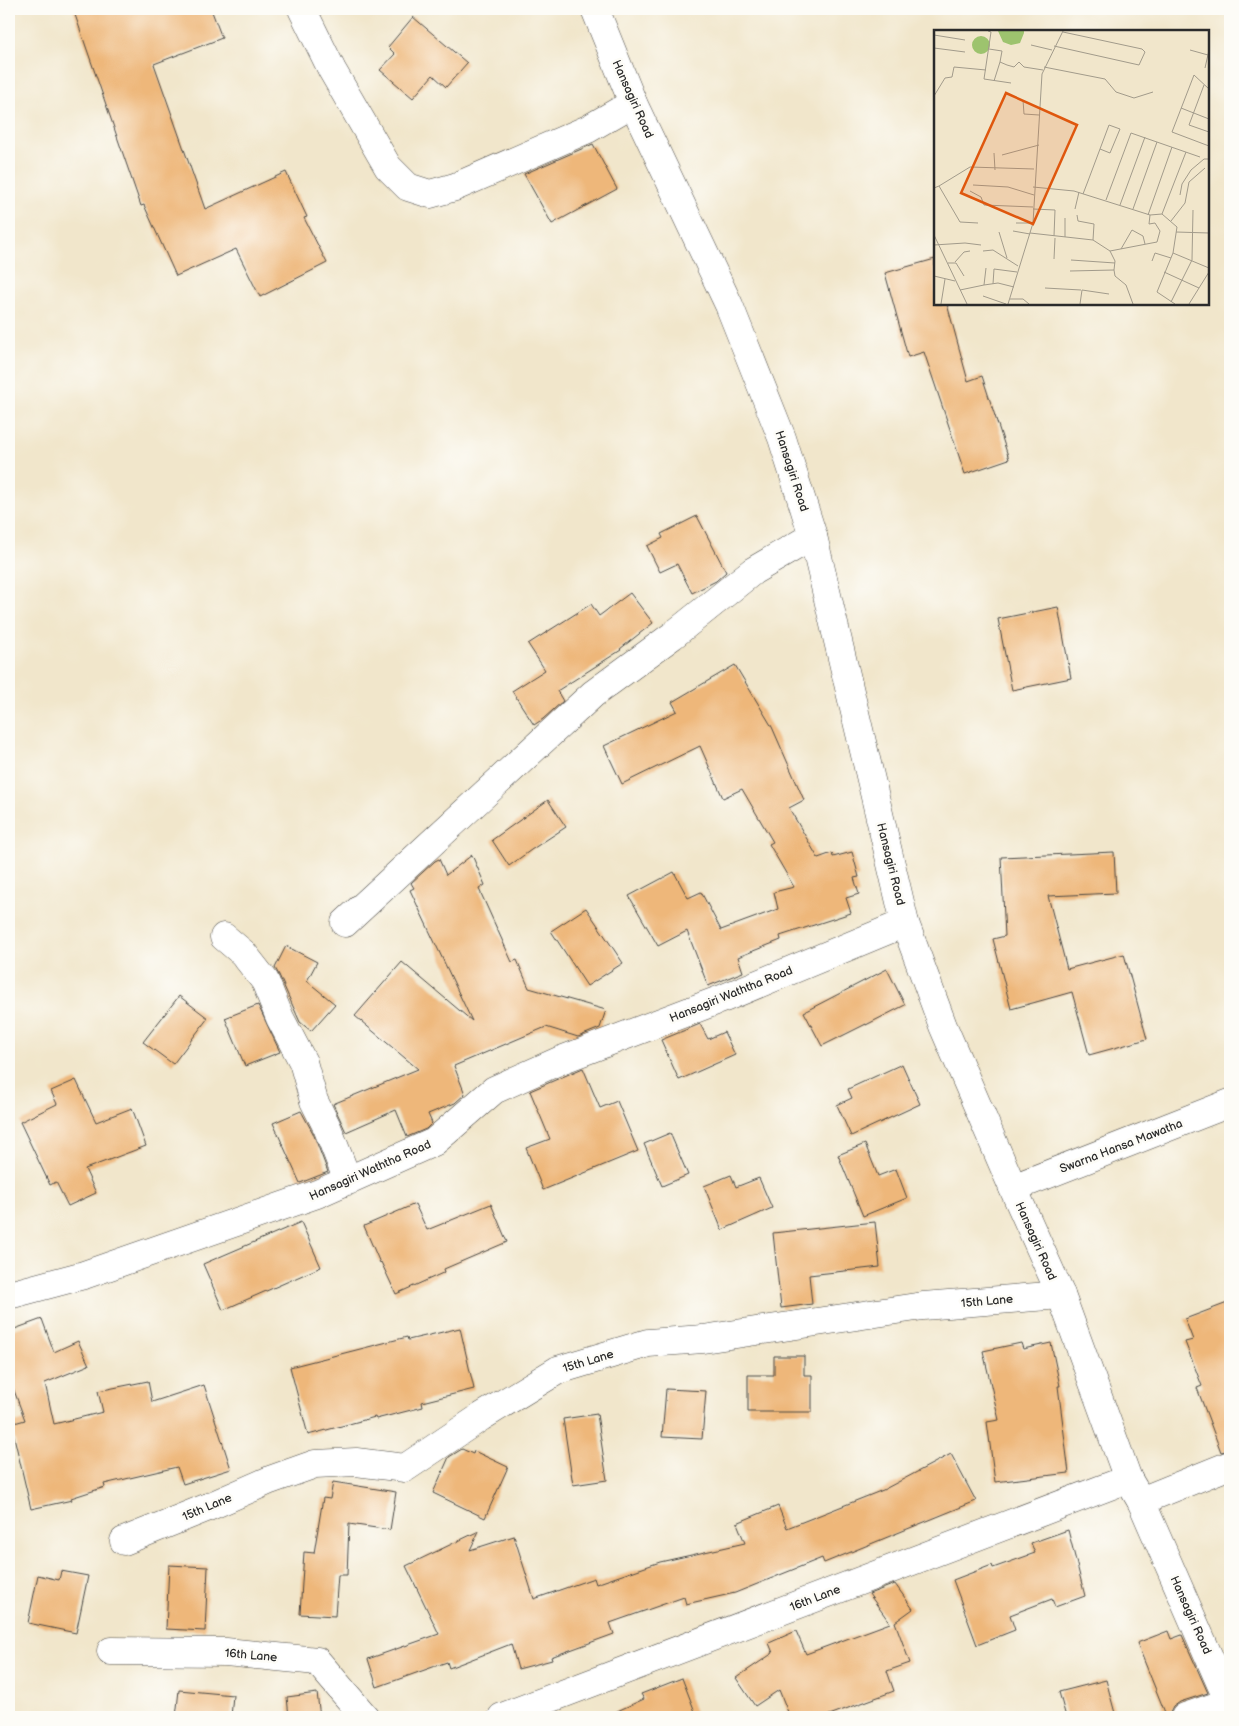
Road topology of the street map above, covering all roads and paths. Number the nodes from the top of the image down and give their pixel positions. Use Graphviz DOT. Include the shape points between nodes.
graph roads {
  1 [pos="302,9"];
  2 [pos="595,9"];
  3 [pos="633,103"];
  4 [pos="813,536"];
  5 [pos="345,923"];
  6 [pos="905,923"];
  7 [pos="224,937"];
  8 [pos="1230,1103"];
  9 [pos="348,1180"];
  10 [pos="1012,1188"];
  11 [pos="9,1295"];
  12 [pos="1061,1295"];
  13 [pos="1230,1465"];
  14 [pos="1135,1490"];
  15 [pos="124,1541"];
  16 [pos="111,1651"];
  17 [pos="1230,1704"];
  18 [pos="364,1717"];
  19 [pos="502,1717"];
  20 [pos="1185,1717"];
  1 -- 3 [label="street" via="332,70 388,167 408,187 430,194 455,187 588,129"];
  2 -- 3 [label="street, Hansagiri Road"];
  3 -- 4 [label="street, Hansagiri Road" via="729,305 782,438"];
  4 -- 5 [label="street" via="753,571 593,694"];
  4 -- 6 [label="street, Hansagiri Road"];
  6 -- 9 [label="street, Hansagiri Waththa Road" via="724,998 561,1060 494,1090 434,1142"];
  6 -- 10 [label="street, Hansagiri Road" via="943,1026"];
  7 -- 9 [label="street" via="243,953 265,981 303,1062 314,1101"];
  8 -- 10 [label="street, Swarna Hansa Mawatha"];
  9 -- 11 [label="street, Hansagiri Waththa Road" via="318,1194 84,1275"];
  10 -- 12 [label="street, Hansagiri Road"];
  12 -- 14 [label="street, Hansagiri Road"];
  12 -- 15 [label="street, 15th Lane" via="923,1306 703,1339 648,1343 558,1370 405,1468 356,1462 315,1464"];
  13 -- 14 [label="street, 16th Lane"];
  14 -- 17 [label="street, Hansagiri Road"];
  14 -- 19 [label="street, 16th Lane"];
  16 -- 18 [label="street, 16th Lane" via="226,1652 317,1662"];
  17 -- 20 [label="street"];
}
